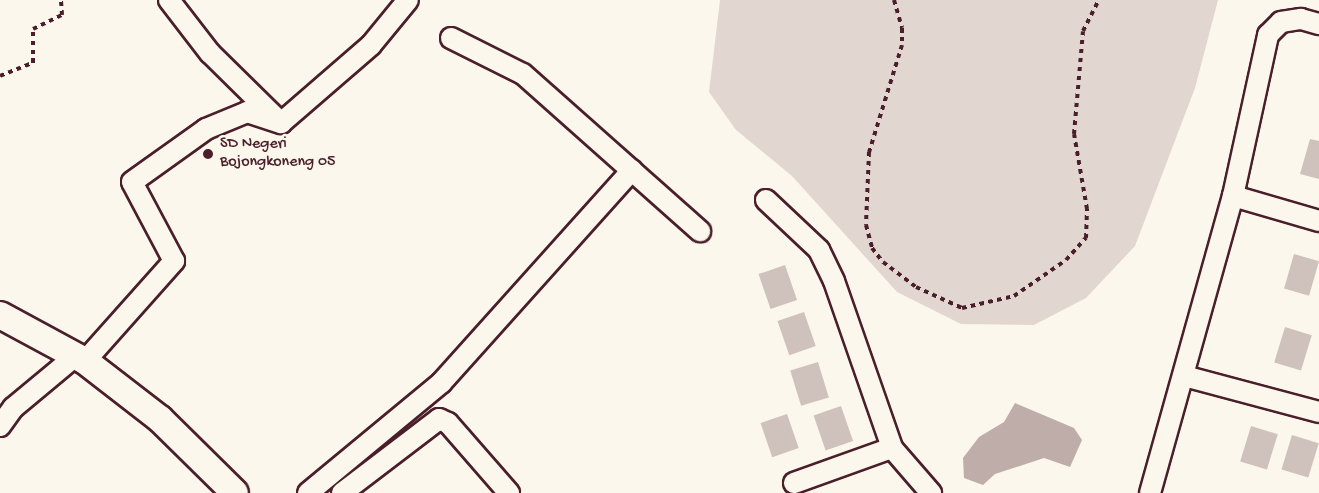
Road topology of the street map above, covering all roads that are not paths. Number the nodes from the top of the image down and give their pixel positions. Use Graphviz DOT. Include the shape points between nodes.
graph roads {
  1 [pos="169,0"];
  2 [pos="408,0"];
  3 [pos="1319,24"];
  4 [pos="451,38"];
  5 [pos="281,123"];
  6 [pos="632,170"];
  7 [pos="1233,196"];
  8 [pos="766,200"];
  9 [pos="1319,221"];
  10 [pos="700,231"];
  11 [pos="0,315"];
  12 [pos="79,359"];
  13 [pos="1184,376"];
  14 [pos="1319,412"];
  15 [pos="0,426"];
  16 [pos="892,448"];
  17 [pos="794,483"];
  18 [pos="235,493"];
  19 [pos="308,493"];
  20 [pos="342,493"];
  21 [pos="509,493"];
  22 [pos="931,493"];
  23 [pos="1150,493"];
  1 -- 5 [label="street" via="210,53"];
  2 -- 5 [label="street" via="370,45"];
  3 -- 7 [label="street" via="1301,19 1281,22 1268,35"];
  4 -- 6 [label="street" via="524,74"];
  5 -- 12 [label="street" via="247,112 206,129 132,182 174,261"];
  6 -- 10 [label="street"];
  6 -- 19 [label="street" via="441,383"];
  7 -- 9 [label="street"];
  7 -- 13 [label="street"];
  8 -- 16 [label="street" via="819,250 834,281"];
  11 -- 12 [label="street"];
  12 -- 15 [label="street" via="13,408"];
  12 -- 18 [label="street" via="160,419"];
  13 -- 14 [label="street"];
  13 -- 23 [label="street"];
  16 -- 17 [label="street"];
  16 -- 22 [label="street"];
  20 -- 21 [label="street" via="439,419 448,423"];
}
